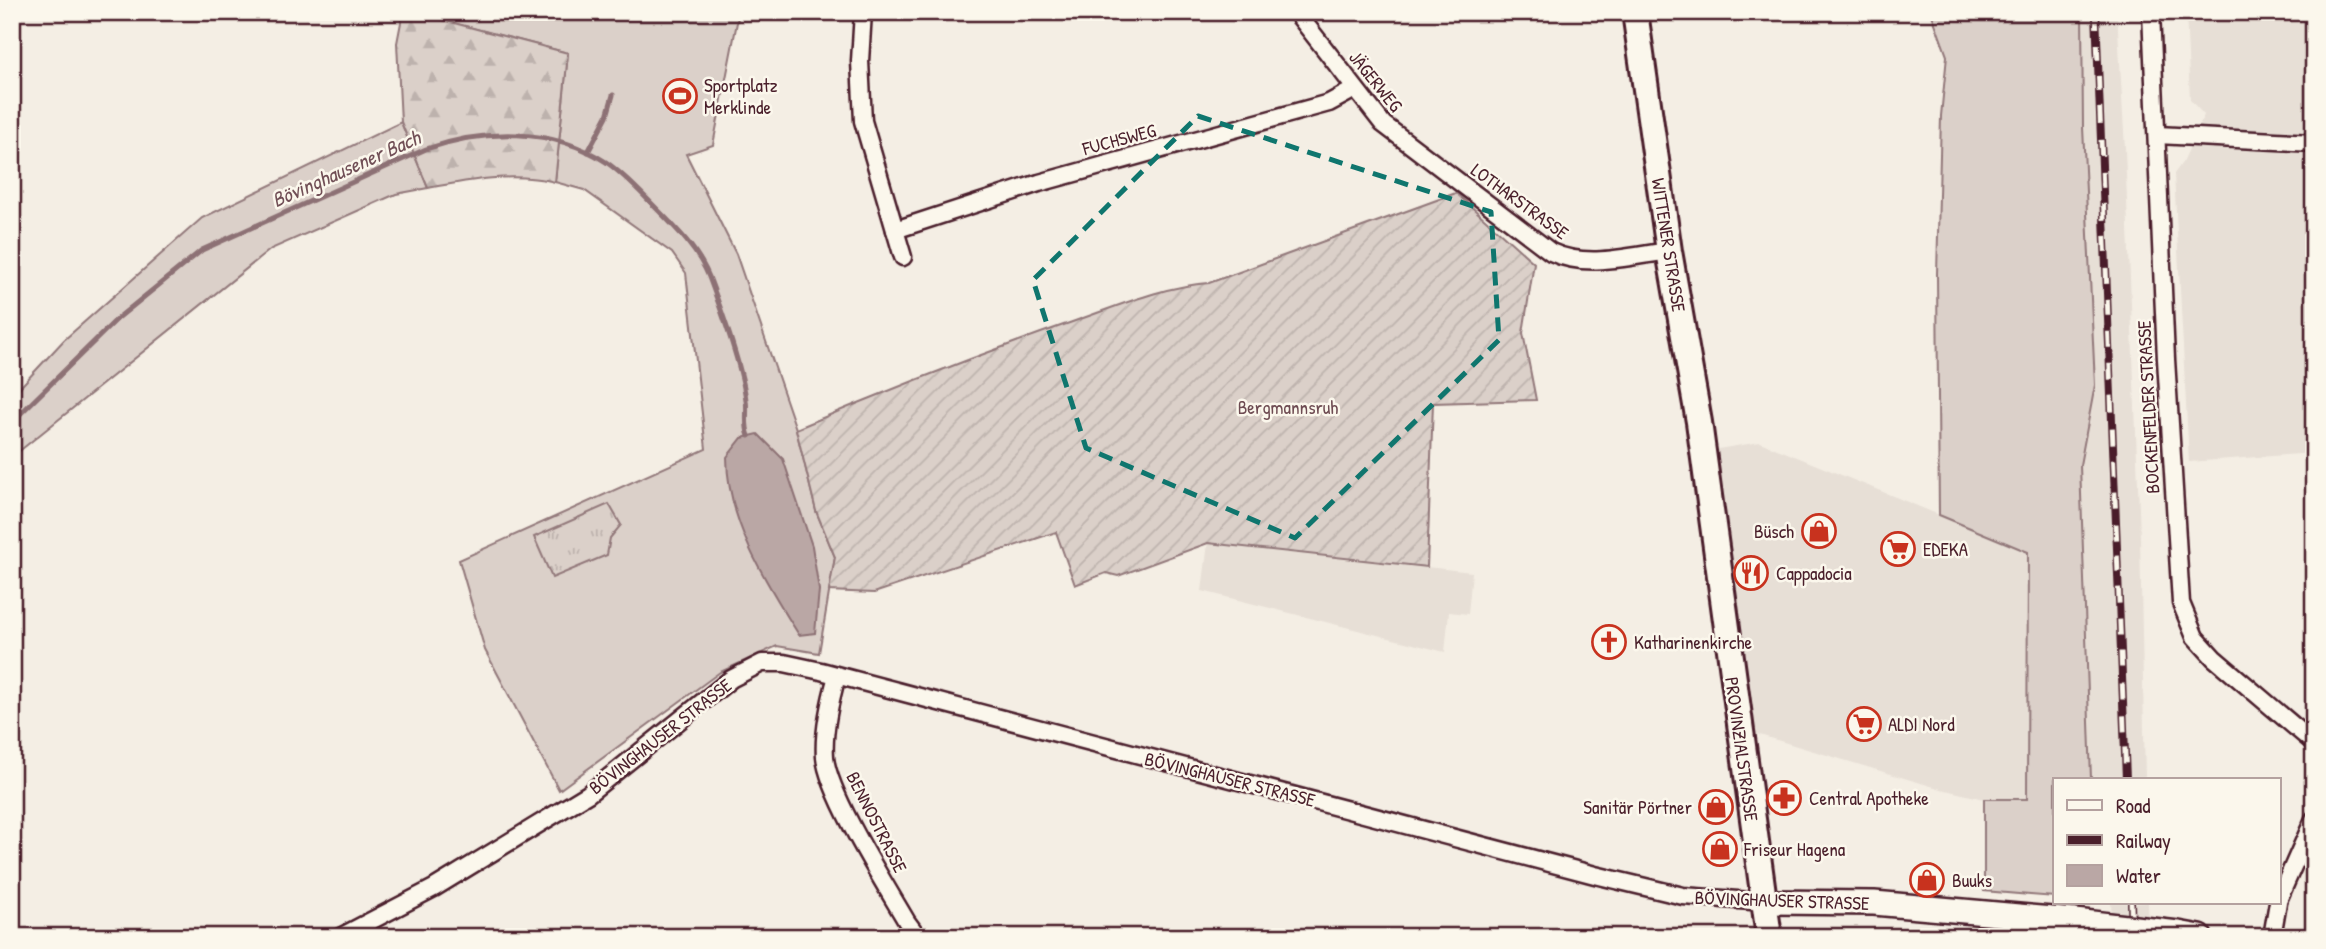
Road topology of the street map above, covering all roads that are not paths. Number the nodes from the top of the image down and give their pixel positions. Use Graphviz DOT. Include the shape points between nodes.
graph roads {
  1 [pos="863,12"];
  2 [pos="1296,12"];
  3 [pos="1635,12"];
  4 [pos="2151,12"];
  5 [pos="1353,90"];
  6 [pos="2157,135"];
  7 [pos="1401,141"];
  8 [pos="2314,143"];
  9 [pos="895,230"];
  10 [pos="1669,251"];
  11 [pos="904,257"];
  12 [pos="1706,478"];
  13 [pos="837,676"];
  14 [pos="2314,743"];
  15 [pos="2314,819"];
  16 [pos="2280,896"];
  17 [pos="1765,902"];
  18 [pos="2277,904"];
  19 [pos="2189,935"];
  20 [pos="340,937"];
  21 [pos="918,937"];
  22 [pos="1769,937"];
  23 [pos="2272,937"];
  1 -- 9 [label="street" via="863,121"];
  2 -- 5 [label="street, JÄGERWEG"];
  3 -- 10 [label="main road, WITTENER STRASSE"];
  4 -- 6 [label="street, BOCKENFELDER STRASSE"];
  5 -- 7 [label="street, JÄGERWEG"];
  5 -- 9 [label="street, FUCHSWEG" via="1329,103 1039,183"];
  6 -- 8 [label="street"];
  6 -- 14 [label="street, BOCKENFELDER STRASSE" via="2181,603 2195,636 2214,658"];
  7 -- 10 [label="street, LOTHARSTRASSE" via="1540,245 1566,259 1587,262"];
  9 -- 11 [label="street"];
  10 -- 12 [label="main road, WITTENER STRASSE"];
  12 -- 17 [label="main road, PROVINZIALSTRASSE"];
  13 -- 17 [label="street, BÖVINGHAUSER STRASSE" via="1595,875 1683,896"];
  13 -- 20 [label="street, BÖVINGHAUSER STRASSE" via="784,663 762,663 731,680 588,794 434,888"];
  13 -- 21 [label="street, BENNOSTRASSE" via="825,756 832,785"];
  15 -- 16 [label="street"];
  17 -- 19 [label="main road, BÖVINGHAUSER STRASSE, bridge" via="1874,903"];
  17 -- 22 [label="main road, PROVINZIALSTRASSE"];
  18 -- 23 [label="street"];
}
